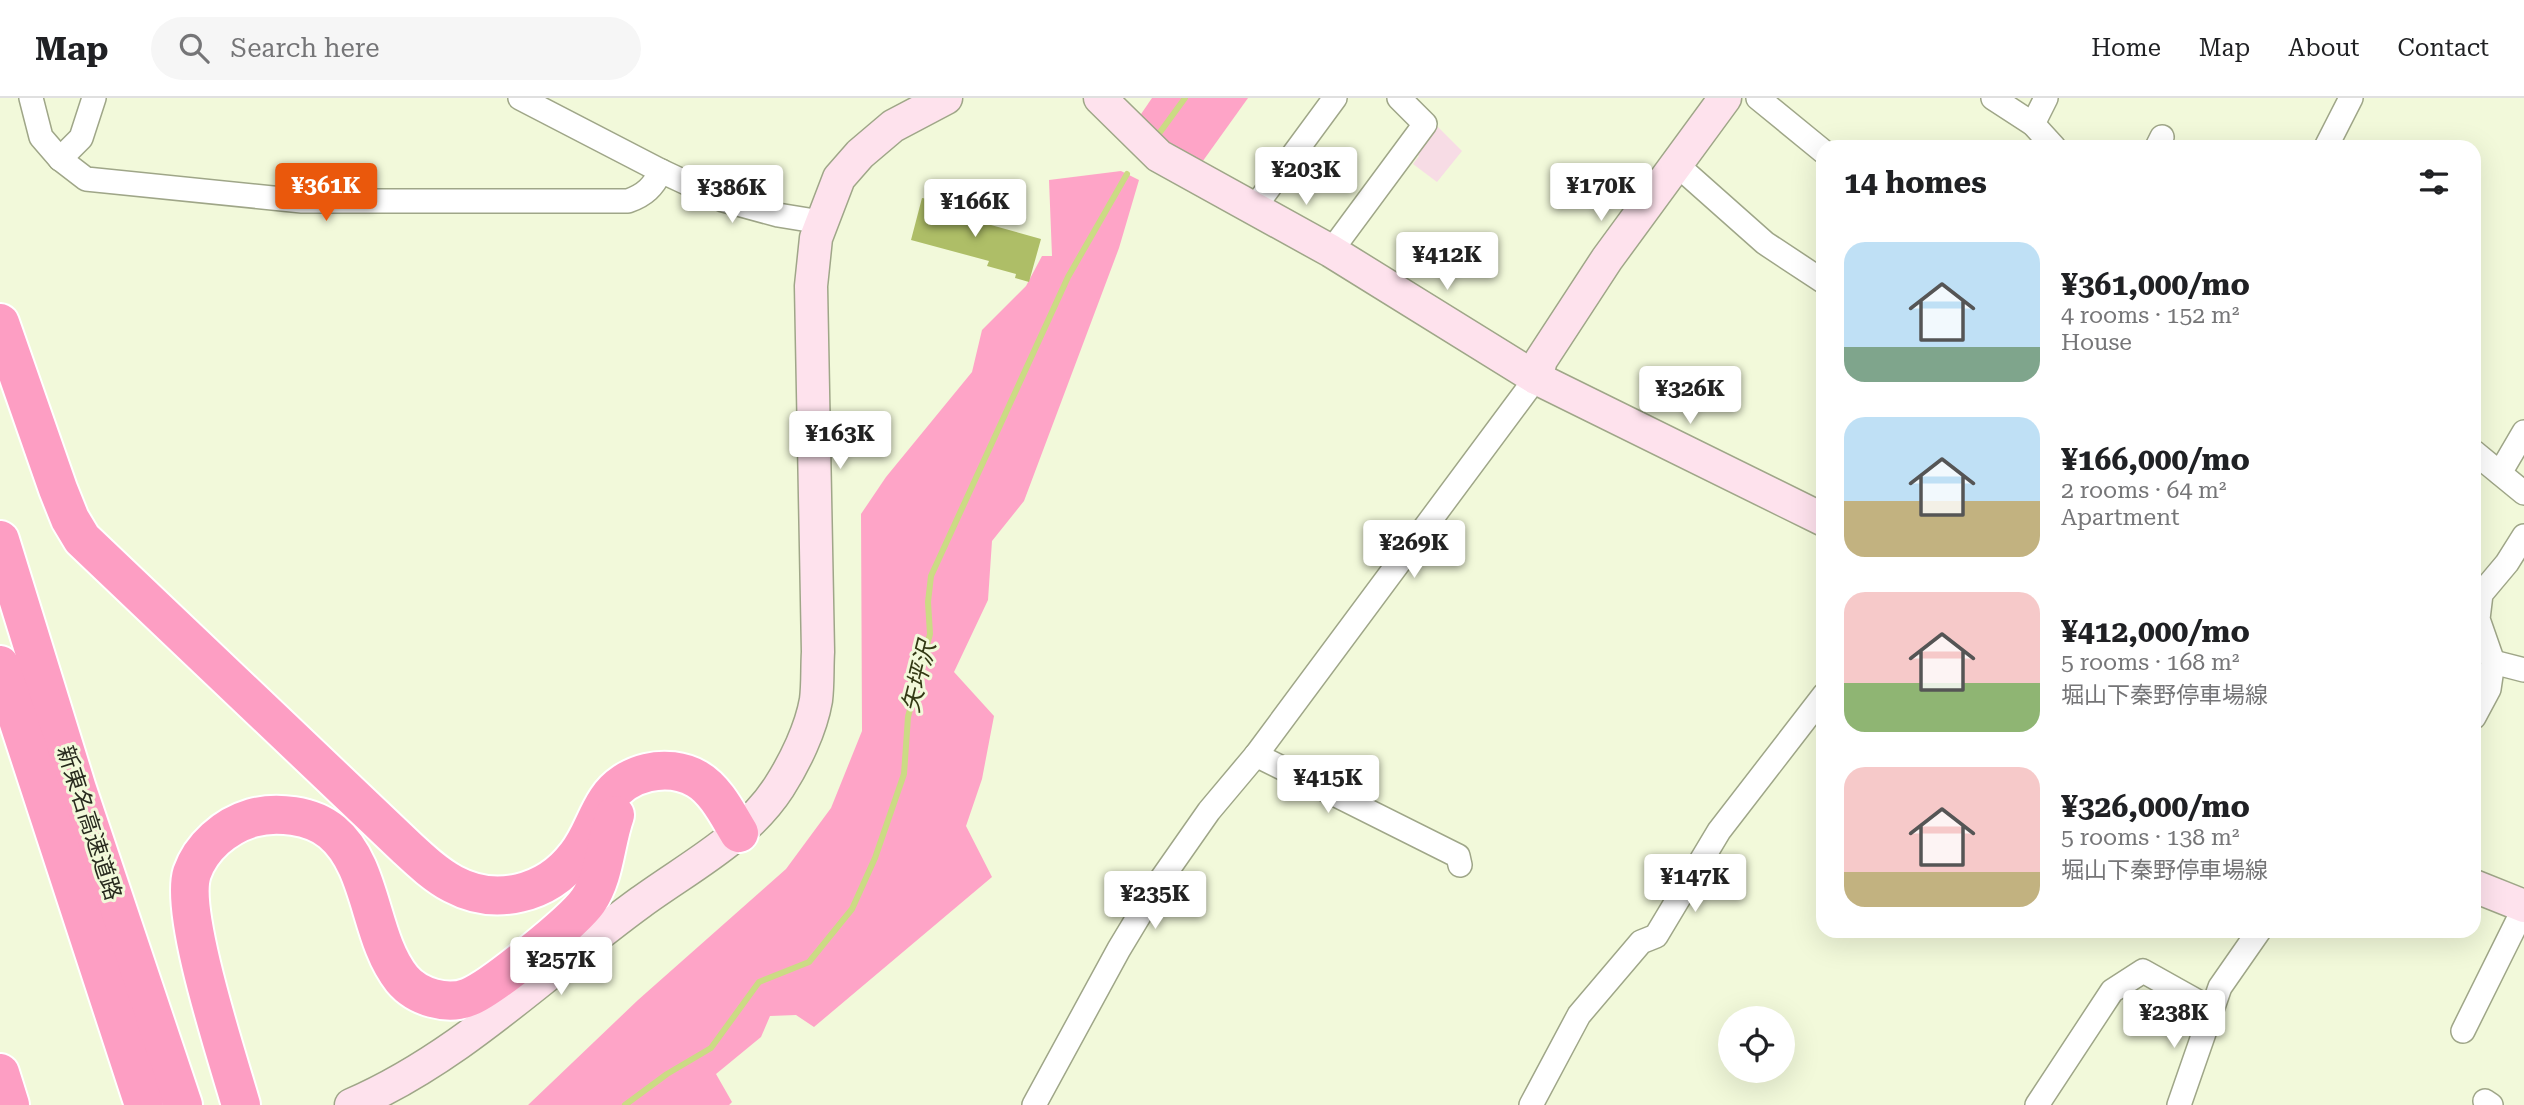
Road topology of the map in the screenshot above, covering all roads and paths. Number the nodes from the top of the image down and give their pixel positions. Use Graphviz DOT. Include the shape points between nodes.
graph roads {
  1 [pos="31,98"];
  2 [pos="94,98"];
  3 [pos="520,98"];
  4 [pos="946,98"];
  5 [pos="1100,98"];
  6 [pos="1335,98"];
  7 [pos="1399,98"];
  8 [pos="1725,98"];
  9 [pos="1758,98"];
  10 [pos="1993,98"];
  11 [pos="2046,98"];
  12 [pos="2351,98"];
  13 [pos="2032,124"];
  14 [pos="2047,140"];
  15 [pos="2330,140"];
  16 [pos="1816,145"];
  17 [pos="60,159"];
  18 [pos="1676,164"];
  19 [pos="661,172"];
  20 [pos="1254,208"];
  21 [pos="821,222"];
  22 [pos="1331,251"];
  23 [pos="1816,277"];
  24 [pos="0,323"];
  25 [pos="1536,378"];
  26 [pos="2524,432"];
  27 [pos="2481,458"];
  28 [pos="2500,473"];
  29 [pos="2524,493"];
  30 [pos="1816,516"];
  31 [pos="2524,536"];
  32 [pos="0,540"];
  33 [pos="2481,594"];
  34 [pos="2481,628"];
  35 [pos="2493,662"];
  36 [pos="0,665"];
  37 [pos="2524,670"];
  38 [pos="2481,704"];
  39 [pos="1816,705"];
  40 [pos="1256,755"];
  41 [pos="739,833"];
  42 [pos="1460,866"];
  43 [pos="2481,889"];
  44 [pos="2524,907"];
  45 [pos="2254,938"];
  46 [pos="2211,1009"];
  47 [pos="2463,1031"];
  48 [pos="0,1073"];
  49 [pos="9,1105"];
  50 [pos="144,1105"];
  51 [pos="183,1105"];
  52 [pos="241,1105"];
  53 [pos="351,1105"];
  54 [pos="1034,1105"];
  55 [pos="1531,1105"];
  56 [pos="2037,1105"];
  57 [pos="2179,1105"];
  1 -- 17 [label="street" via="41,136"];
  2 -- 17 [label="street" via="80,138"];
  3 -- 19 [label="street"];
  4 -- 21 [label="street" via="893,126 860,154 839,178"];
  5 -- 20 [label="street" via="1159,156"];
  6 -- 20 [label="street"];
  7 -- 22 [label="street" via="1425,124"];
  8 -- 18 [label="street"];
  9 -- 16 [label="street"];
  10 -- 13 [label="street"];
  11 -- 13 [label="street"];
  12 -- 15 [label="street"];
  13 -- 14 [label="street"];
  17 -- 19 [label="street" via="86,179 302,201 628,201 642,196"];
  18 -- 23 [label="street" via="1765,243"];
  18 -- 25 [label="street" via="1607,259 1541,360"];
  19 -- 21 [label="street" via="723,200"];
  20 -- 22 [label="street"];
  21 -- 41 [label="street" via="811,286 816,701 804,739 779,788"];
  22 -- 25 [label="street"];
  24 -- 41 [label="highway" via="58,489 82,539 407,848 450,883 499,896 547,883 577,855 616,789 644,773 672,771 698,779"];
  25 -- 30 [label="street"];
  25 -- 40 [label="street"];
  26 -- 28 [label="street"];
  27 -- 28 [label="street"];
  28 -- 29 [label="street"];
  31 -- 33 [label="street"];
  32 -- 51 [label="highway, 新東名高速道路" via="76,789"];
  34 -- 35 [label="street"];
  35 -- 37 [label="street"];
  35 -- 38 [label="street" via="2489,690"];
  36 -- 50 [label="highway, 新東名高速道路"];
  39 -- 55 [label="street" via="1719,831 1656,936 1641,942 1578,1015"];
  40 -- 42 [label="street" via="1458,856"];
  40 -- 54 [label="street" via="1160,881"];
  41 -- 52 [label="highway" via="679,788 633,796 617,811 599,881 571,920 488,986 468,998 443,1000 423,996 402,979 350,852 332,831 312,820 267,814 223,832 203,850 191,876 190,900 199,954"];
  41 -- 53 [label="street" via="641,902 459,1043 419,1070"];
  43 -- 44 [label="street"];
  44 -- 47 [label="street" via="2470,996"];
  45 -- 46 [label="street" via="2220,987"];
  46 -- 56 [label="street" via="2143,971 2112,991"];
  46 -- 57 [label="street"];
  48 -- 49 [label="highway"];
}
